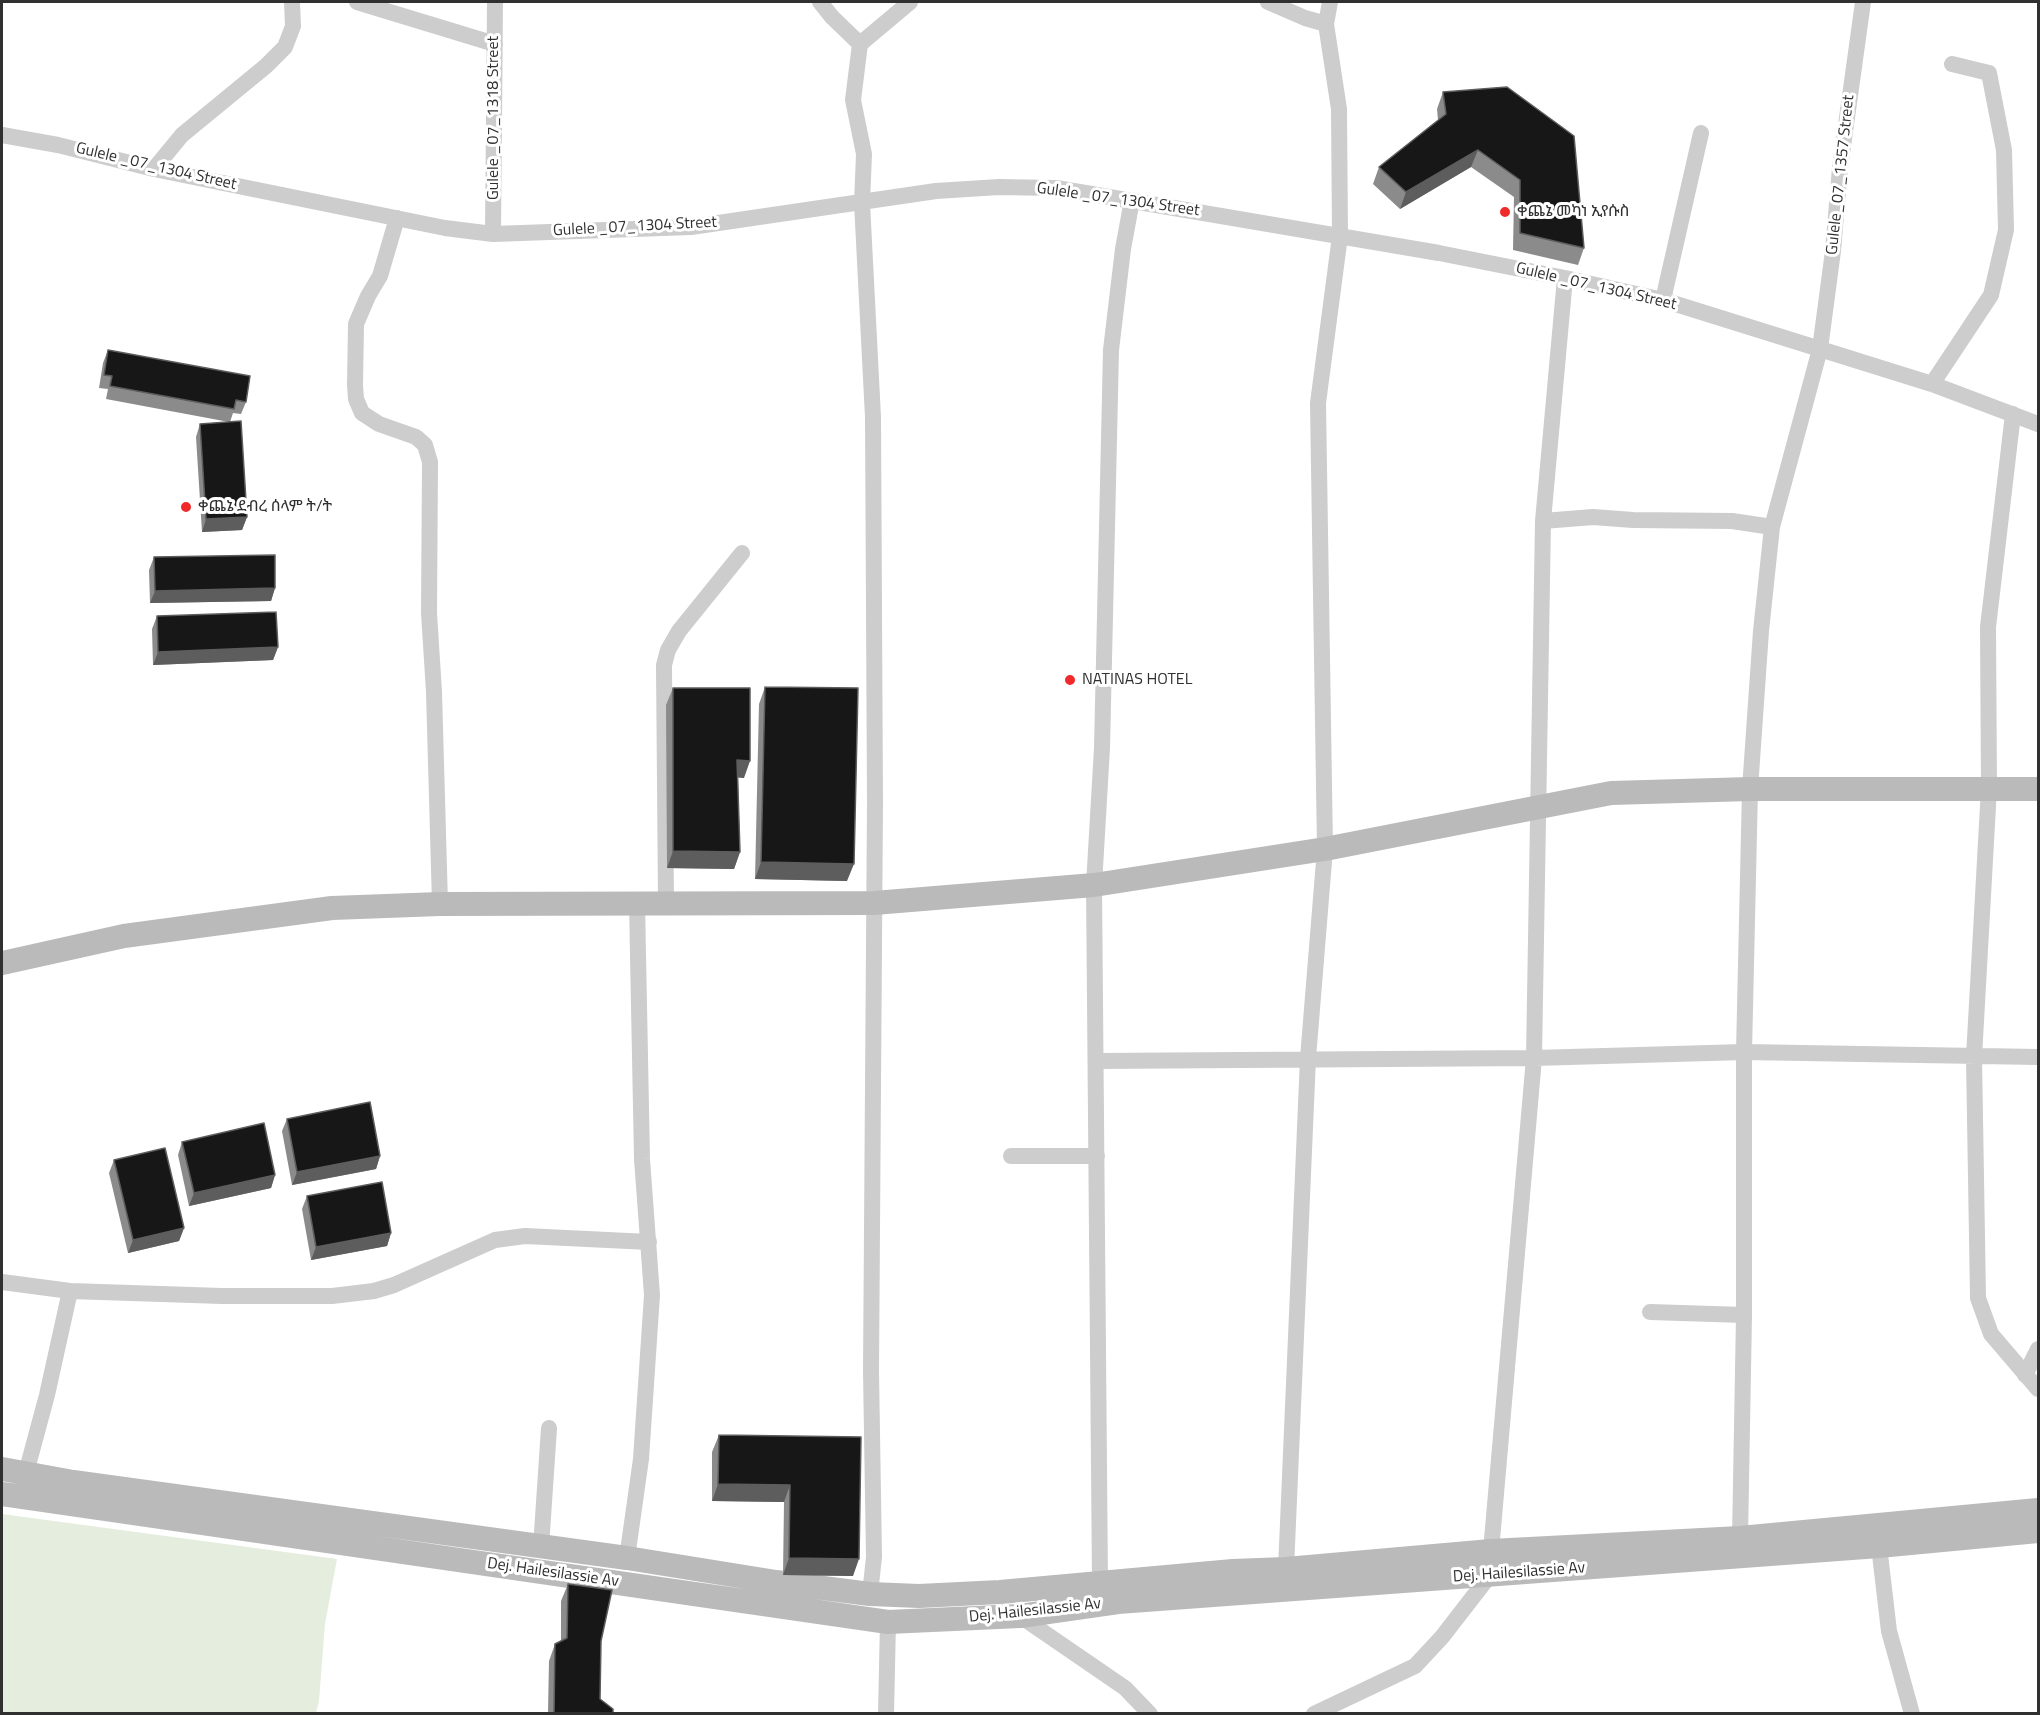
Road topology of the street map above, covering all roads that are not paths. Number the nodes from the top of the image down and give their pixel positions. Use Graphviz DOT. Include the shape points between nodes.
graph roads {
  1 [pos="292,2"];
  2 [pos="357,2"];
  3 [pos="495,2"];
  4 [pos="820,2"];
  5 [pos="910,2"];
  6 [pos="1268,2"];
  7 [pos="1330,2"];
  8 [pos="1863,2"];
  9 [pos="1326,24"];
  10 [pos="495,44"];
  11 [pos="860,44"];
  12 [pos="1952,64"];
  13 [pos="1701,134"];
  14 [pos="2,135"];
  15 [pos="154,169"];
  16 [pos="1132,200"];
  17 [pos="862,203"];
  18 [pos="398,218"];
  19 [pos="493,234"];
  20 [pos="1340,236"];
  21 [pos="1565,278"];
  22 [pos="1663,300"];
  23 [pos="1820,349"];
  24 [pos="1932,384"];
  25 [pos="2013,414"];
  26 [pos="2038,424"];
  27 [pos="1543,521"];
  28 [pos="1772,527"];
  29 [pos="742,554"];
  30 [pos="1989,788"];
  31 [pos="1750,789"];
  32 [pos="2038,789"];
  33 [pos="1537,806"];
  34 [pos="1325,849"];
  35 [pos="1094,885"];
  36 [pos="638,903"];
  37 [pos="666,903"];
  38 [pos="874,903"];
  39 [pos="440,904"];
  40 [pos="2,963"];
  41 [pos="1744,1052"];
  42 [pos="1974,1057"];
  43 [pos="2038,1057"];
  44 [pos="1308,1058"];
  45 [pos="1534,1058"];
  46 [pos="1096,1061"];
  47 [pos="1011,1156"];
  48 [pos="1097,1156"];
  49 [pos="649,1242"];
  50 [pos="2,1281"];
  51 [pos="70,1291"];
  52 [pos="1650,1312"];
  53 [pos="1744,1315"];
  54 [pos="2038,1349"];
  55 [pos="2025,1375"];
  56 [pos="2038,1389"];
  57 [pos="549,1428"];
  58 [pos="2,1469"];
  59 [pos="26,1473"];
  60 [pos="2,1494"];
  61 [pos="2038,1510"];
  62 [pos="2038,1531"];
  63 [pos="1740,1538"];
  64 [pos="1879,1546"];
  65 [pos="541,1547"];
  66 [pos="1491,1551"];
  67 [pos="627,1558"];
  68 [pos="1286,1569"];
  69 [pos="1490,1575"];
  70 [pos="1100,1583"];
  71 [pos="870,1594"];
  72 [pos="1020,1616"];
  73 [pos="888,1622"];
  74 [pos="886,1713"];
  75 [pos="1150,1713"];
  76 [pos="1314,1713"];
  77 [pos="1909,1713"];
  1 -- 15 [label="street" via="293,26 285,47 182,135"];
  2 -- 10 [label="street"];
  3 -- 10 [label="street, Gulele _07_1318 Street"];
  4 -- 11 [label="street"];
  5 -- 11 [label="street"];
  6 -- 9 [label="street"];
  7 -- 9 [label="street"];
  8 -- 23 [label="street, Gulele_07_1357 Street"];
  9 -- 20 [label="street" via="1338,109"];
  10 -- 19 [label="street, Gulele _07_1318 Street"];
  11 -- 17 [label="street" via="853,100 864,154"];
  12 -- 24 [label="street" via="1989,73 2004,150 2006,230 1991,295"];
  13 -- 22 [label="street"];
  14 -- 15 [label="street, Gulele _07_1304 Street"];
  15 -- 18 [label="street, Gulele _07_1304 Street"];
  16 -- 17 [label="street, Gulele _07_1304 Street" via="1056,188 999,187 936,191"];
  16 -- 20 [label="street, Gulele _07_1304 Street"];
  16 -- 35 [label="street" via="1111,350 1102,748"];
  17 -- 19 [label="street, Gulele _07_1304 Street" via="691,227"];
  17 -- 38 [label="street" via="873,417"];
  18 -- 19 [label="street, Gulele _07_1304 Street"];
  18 -- 39 [label="street" via="380,276 356,324 355,385 362,413 379,424 416,437 425,445 430,462 429,613"];
  20 -- 21 [label="street, Gulele _07_1304 Street"];
  20 -- 34 [label="street" via="1318,403"];
  21 -- 22 [label="street, Gulele _07_1304 Street"];
  21 -- 27 [label="street"];
  22 -- 23 [label="street, Gulele _07_1304 Street"];
  23 -- 24 [label="street, Gulele _07_1304 Street"];
  23 -- 28 [label="street, Gulele_07_1357 Street"];
  24 -- 25 [label="street, Gulele _07_1304 Street"];
  25 -- 26 [label="street, Gulele _07_1304 Street"];
  25 -- 30 [label="street" via="1988,627"];
  27 -- 28 [label="street" via="1593,517 1732,521"];
  27 -- 33 [label="street"];
  28 -- 31 [label="street, Gulele_07_1357 Street"];
  29 -- 37 [label="street" via="679,631 664,665"];
  30 -- 31 [label="main road"];
  30 -- 32 [label="main road"];
  30 -- 42 [label="street"];
  31 -- 33 [label="main road" via="1611,793"];
  31 -- 41 [label="street, Gulele_07_1357 Street"];
  33 -- 34 [label="main road"];
  33 -- 45 [label="street"];
  34 -- 35 [label="main road"];
  34 -- 44 [label="street"];
  35 -- 38 [label="main road"];
  35 -- 46 [label="street"];
  36 -- 37 [label="main road"];
  36 -- 39 [label="main road"];
  36 -- 49 [label="street" via="642,1159"];
  37 -- 38 [label="main road"];
  38 -- 71 [label="street" via="870,1371 874,1557"];
  39 -- 40 [label="main road" via="280,914 124,936"];
  41 -- 42 [label="street"];
  41 -- 45 [label="street"];
  41 -- 53 [label="street, Gulele_07_1357 Street"];
  42 -- 43 [label="street"];
  42 -- 55 [label="street" via="1978,1298 1991,1334"];
  44 -- 45 [label="street"];
  44 -- 46 [label="street"];
  44 -- 68 [label="street"];
  45 -- 66 [label="street"];
  46 -- 48 [label="street"];
  47 -- 48 [label="street"];
  48 -- 70 [label="street"];
  49 -- 51 [label="street" via="525,1236 495,1240 374,1292 332,1296"];
  49 -- 67 [label="street" via="652,1294 640,1459"];
  50 -- 51 [label="street"];
  51 -- 59 [label="street"];
  52 -- 53 [label="street"];
  53 -- 63 [label="street, Gulele_07_1357 Street"];
  54 -- 55 [label="street"];
  55 -- 56 [label="street"];
  57 -- 65 [label="street"];
  58 -- 59 [label="main road"];
  59 -- 65 [label="main road"];
  60 -- 73 [label="main road, Dej. Hailesilassie Av"];
  61 -- 63 [label="main road"];
  62 -- 64 [label="main road, Dej. Hailesilassie Av"];
  63 -- 66 [label="main road"];
  64 -- 69 [label="main road, Dej. Hailesilassie Av"];
  64 -- 77 [label="street" via="1889,1631"];
  65 -- 67 [label="main road"];
  66 -- 68 [label="main road"];
  67 -- 71 [label="main road"];
  68 -- 70 [label="main road"];
  69 -- 72 [label="main road, Dej. Hailesilassie Av" via="1118,1602"];
  69 -- 76 [label="street" via="1414,1666"];
  70 -- 71 [label="main road" via="919,1596"];
  72 -- 73 [label="main road, Dej. Hailesilassie Av"];
  72 -- 75 [label="street" via="1125,1688"];
  73 -- 74 [label="street"];
}
